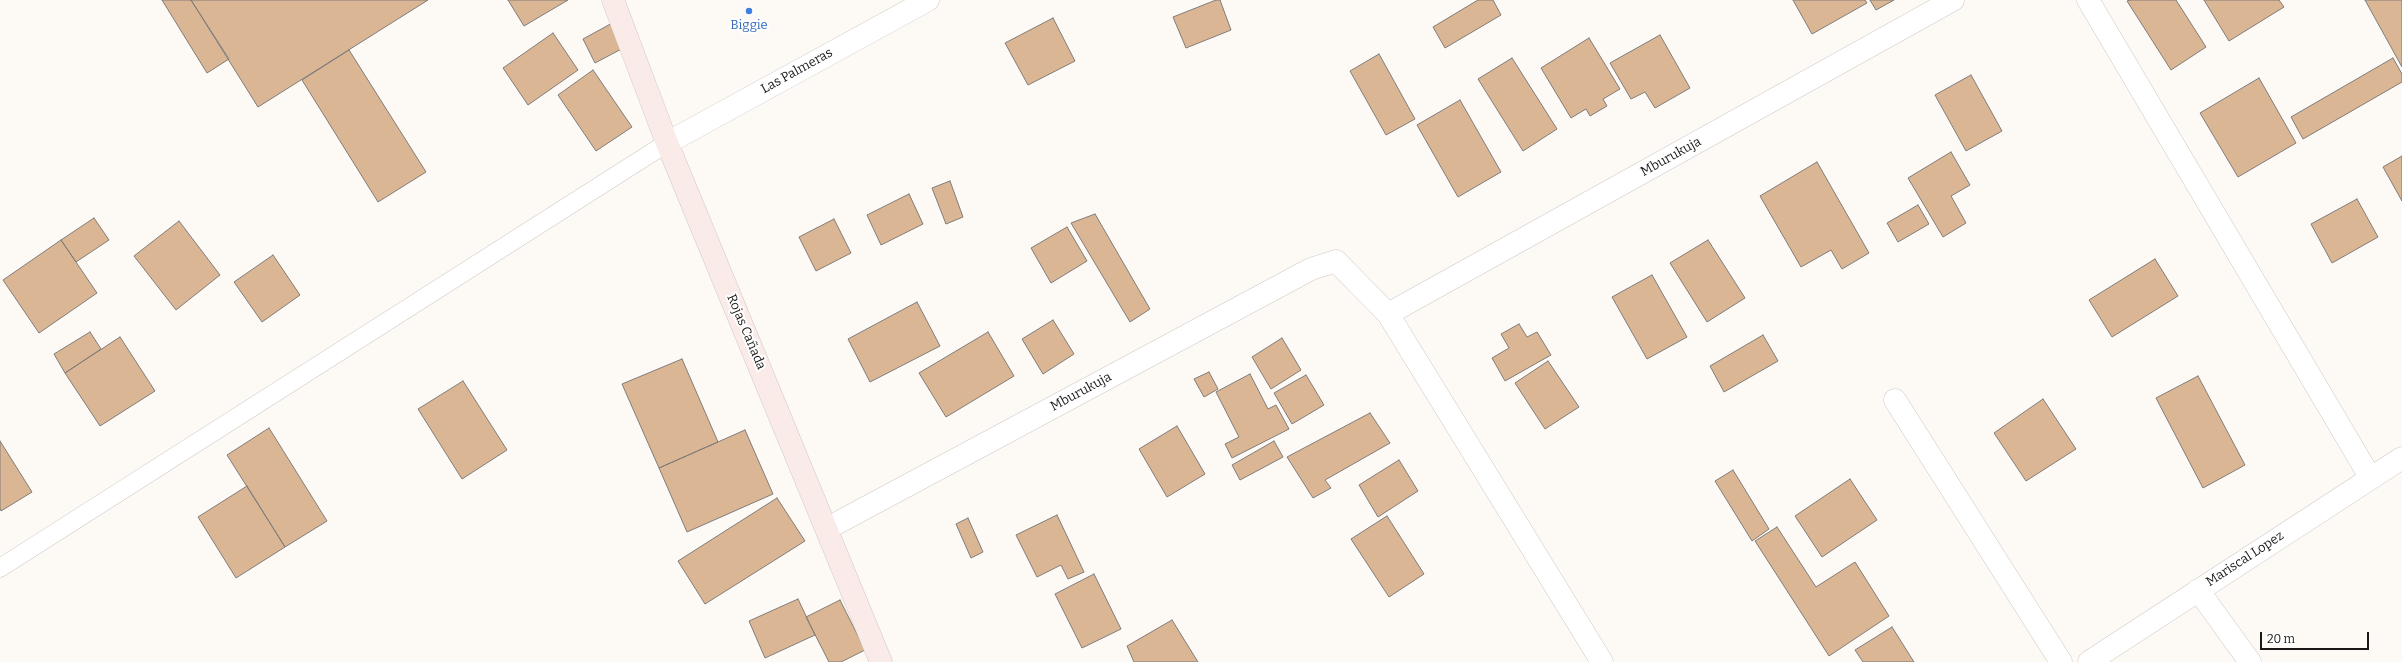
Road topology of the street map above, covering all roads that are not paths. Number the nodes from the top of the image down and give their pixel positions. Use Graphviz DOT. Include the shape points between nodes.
graph roads {
  1 [pos="613,0"];
  2 [pos="928,0"];
  3 [pos="1953,0"];
  4 [pos="2088,0"];
  5 [pos="667,143"];
  6 [pos="1388,314"];
  7 [pos="1895,400"];
  8 [pos="2402,458"];
  9 [pos="2370,477"];
  10 [pos="828,528"];
  11 [pos="0,568"];
  12 [pos="2198,590"];
  13 [pos="881,662"];
  14 [pos="1602,662"];
  15 [pos="2060,662"];
  16 [pos="2089,662"];
  17 [pos="2250,662"];
  1 -- 5 [label="main road, Rojas Cañada"];
  2 -- 5 [label="street, Las Palmeras"];
  3 -- 6 [label="street, Mburukuja"];
  4 -- 9 [label="street"];
  5 -- 10 [label="main road, Rojas Cañada"];
  5 -- 11 [label="lane"];
  6 -- 10 [label="street, Mburukuja" via="1336,261 1311,269"];
  6 -- 14 [label="street"];
  7 -- 15 [label="street"];
  8 -- 9 [label="street, Mariscal Lopez"];
  9 -- 12 [label="street, Mariscal Lopez"];
  10 -- 13 [label="main road, Rojas Cañada"];
  12 -- 16 [label="street, Mariscal Lopez"];
  12 -- 17 [label="street"];
}
